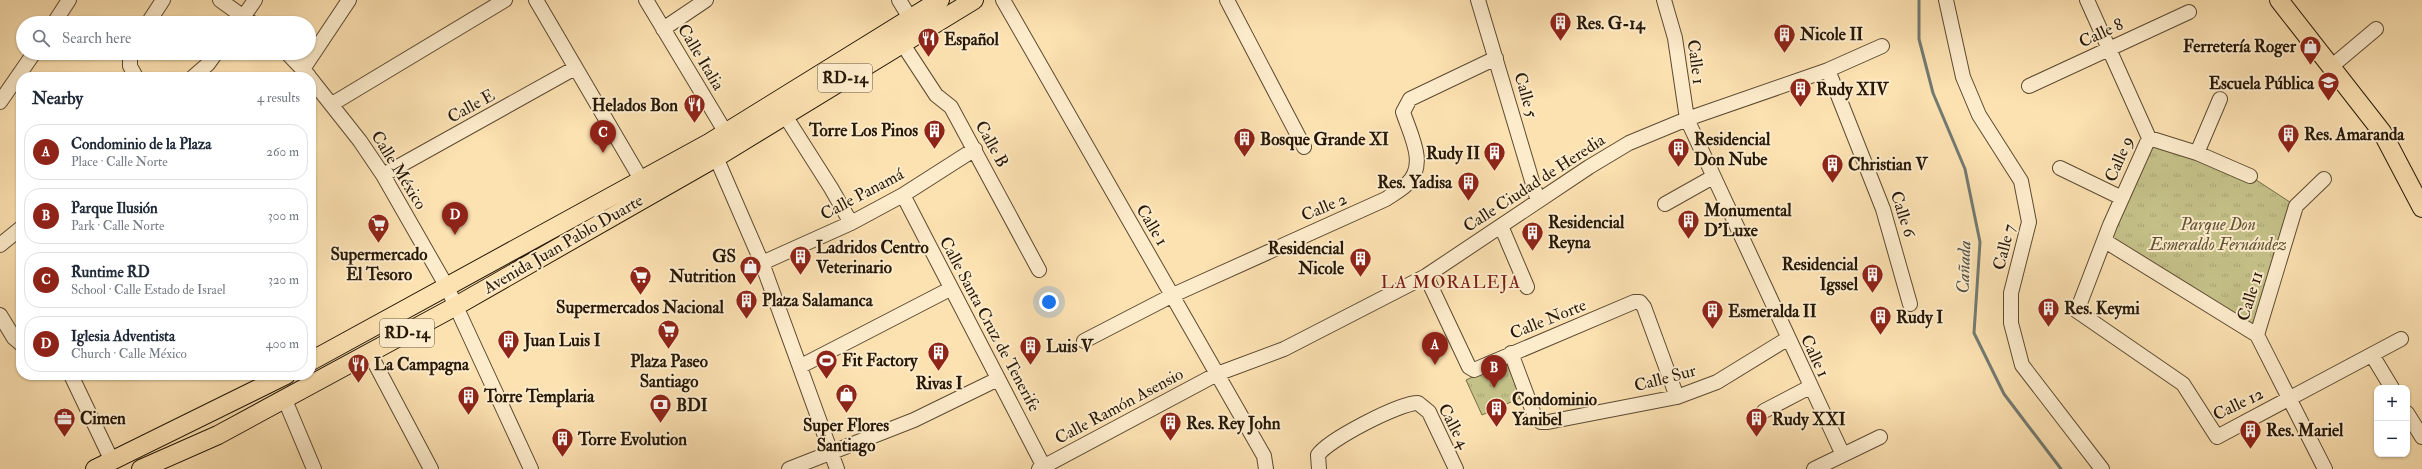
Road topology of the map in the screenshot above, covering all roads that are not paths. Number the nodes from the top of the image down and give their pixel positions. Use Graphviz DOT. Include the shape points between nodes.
graph roads {
  1 [pos="69,0"];
  2 [pos="163,0"];
  3 [pos="220,0"];
  4 [pos="255,0"];
  5 [pos="349,0"];
  6 [pos="506,0"];
  7 [pos="536,0"];
  8 [pos="646,0"];
  9 [pos="706,0"];
  10 [pos="899,0"];
  11 [pos="940,0"];
  12 [pos="974,0"];
  13 [pos="1003,0"];
  14 [pos="1227,0"];
  15 [pos="1478,0"];
  16 [pos="1664,0"];
  17 [pos="1946,0"];
  18 [pos="2087,0"];
  19 [pos="2279,0"];
  20 [pos="2189,12"];
  21 [pos="59,16"];
  22 [pos="153,16"];
  23 [pos="239,16"];
  24 [pos="247,16"];
  25 [pos="910,18"];
  26 [pos="663,29"];
  27 [pos="2376,29"];
  28 [pos="902,43"];
  29 [pos="1882,46"];
  30 [pos="2109,49"];
  31 [pos="1496,58"];
  32 [pos="30,60"];
  33 [pos="131,60"];
  34 [pos="211,60"];
  35 [pos="294,60"];
  36 [pos="2332,66"];
  37 [pos="575,68"];
  38 [pos="1828,70"];
  39 [pos="24,72"];
  40 [pos="135,72"];
  41 [pos="199,72"];
  42 [pos="305,72"];
  43 [pos="310,72"];
  44 [pos="316,85"];
  45 [pos="2029,86"];
  46 [pos="16,88"];
  47 [pos="2220,99"];
  48 [pos="0,102"];
  49 [pos="332,104"];
  50 [pos="784,114"];
  51 [pos="1687,119"];
  52 [pos="726,133"];
  53 [pos="2149,138"];
  54 [pos="1304,146"];
  55 [pos="975,149"];
  56 [pos="713,150"];
  57 [pos="2197,153"];
  58 [pos="2060,168"];
  59 [pos="383,175"];
  60 [pos="2250,176"];
  61 [pos="1713,177"];
  62 [pos="2324,179"];
  63 [pos="642,181"];
  64 [pos="903,195"];
  65 [pos="2122,198"];
  66 [pos="1538,201"];
  67 [pos="1665,204"];
  68 [pos="2422,208"];
  69 [pos="851,223"];
  70 [pos="1501,226"];
  71 [pos="16,232"];
  72 [pos="2104,241"];
  73 [pos="0,245"];
  74 [pos="762,263"];
  75 [pos="1039,270"];
  76 [pos="1426,276"];
  77 [pos="448,286"];
  78 [pos="1527,287"];
  79 [pos="950,289"];
  80 [pos="1173,295"];
  81 [pos="1910,304"];
  82 [pos="456,306"];
  83 [pos="2078,311"];
  84 [pos="0,315"];
  85 [pos="2257,335"];
  86 [pos="1787,339"];
  87 [pos="2401,339"];
  88 [pos="16,340"];
  89 [pos="1084,341"];
  90 [pos="1511,353"];
  91 [pos="370,354"];
  92 [pos="2372,354"];
  93 [pos="316,358"];
  94 [pos="801,366"];
  95 [pos="1217,374"];
  96 [pos="998,379"];
  97 [pos="74,380"];
  98 [pos="277,380"];
  99 [pos="2390,385"];
  100 [pos="1810,387"];
  101 [pos="1677,397"];
  102 [pos="2289,398"];
  103 [pos="285,400"];
  104 [pos="1764,411"];
  105 [pos="2410,418"];
  106 [pos="1880,437"];
  107 [pos="2422,437"];
  108 [pos="831,453"];
  109 [pos="1842,455"];
  110 [pos="125,461"];
  111 [pos="1319,462"];
  112 [pos="1043,468"];
  113 [pos="95,469"];
  114 [pos="141,469"];
  115 [pos="314,469"];
  116 [pos="430,469"];
  117 [pos="532,469"];
  118 [pos="789,469"];
  119 [pos="836,469"];
  120 [pos="1266,469"];
  121 [pos="1456,469"];
  122 [pos="1814,469"];
  123 [pos="2102,469"];
  124 [pos="2325,469"];
  1 -- 21 [label="street"];
  2 -- 22 [label="street"];
  3 -- 23 [label="street"];
  4 -- 24 [label="street"];
  5 -- 43 [label="street"];
  6 -- 49 [label="street"];
  7 -- 37 [label="street"];
  8 -- 26 [label="street, Calle Italia"];
  9 -- 26 [label="street"];
  10 -- 25 [label="street"];
  11 -- 25 [label="main road, Avenida Juan Pablo Duarte / RD-14"];
  12 -- 28 [label="main road, Avenida Juan Pablo Duarte / RD-14"];
  13 -- 80 [label="street, Calle 1" via="1128,222"];
  14 -- 54 [label="street"];
  15 -- 31 [label="street, Calle 5"];
  16 -- 51 [label="street, Calle 1" via="1675,38"];
  17 -- 123 [label="street, Calle 7" via="1951,31 1966,84 1979,115 2021,181 2029,222 2011,293 2011,323 2022,365"];
  18 -- 30 [label="street, Calle 9"];
  19 -- 36 [label="main road"];
  20 -- 30 [label="street, Calle 8"];
  25 -- 52 [label="main road, Avenida Juan Pablo Duarte / RD-14"];
  26 -- 52 [label="street, Calle Italia"];
  27 -- 36 [label="street"];
  28 -- 50 [label="main road, Avenida Juan Pablo Duarte / RD-14"];
  28 -- 55 [label="street, Calle B" via="936,95 951,107"];
  29 -- 38 [label="street, Calle Ciudad de Heredia"];
  30 -- 45 [label="street, Calle 8"];
  30 -- 53 [label="street, Calle 9"];
  31 -- 66 [label="street, Calle 5"];
  31 -- 80 [label="street, Calle 2" via="1410,99 1403,112 1417,161 1407,184 1386,199"];
  32 -- 39 [label="street"];
  33 -- 40 [label="street"];
  34 -- 41 [label="street"];
  35 -- 42 [label="street, Calle México"];
  36 -- 68 [label="main road" via="2382,132"];
  37 -- 59 [label="street, Calle E"];
  37 -- 63 [label="street"];
  38 -- 51 [label="street, Calle Ciudad de Heredia"];
  38 -- 81 [label="street, Calle 6" via="1883,208"];
  44 -- 49 [label="street, Calle México"];
  46 -- 48 [label="street"];
  47 -- 57 [label="street"];
  49 -- 59 [label="street, Calle México"];
  50 -- 56 [label="main road, Avenida Juan Pablo Duarte / RD-14"];
  50 -- 69 [label="street"];
  51 -- 61 [label="street, Calle 1"];
  51 -- 66 [label="street, Calle Ciudad de Heredia" via="1629,143"];
  52 -- 56 [label="main road, Avenida Juan Pablo Duarte / RD-14"];
  53 -- 57 [label="street"];
  53 -- 65 [label="street, Calle 9"];
  55 -- 64 [label="street, Calle Panamá"];
  55 -- 75 [label="street, Calle B"];
  56 -- 63 [label="main road, Avenida Juan Pablo Duarte / RD-14"];
  56 -- 74 [label="street"];
  56 -- 82 [label="main road, Avenida Juan Pablo Duarte / RD-14"];
  57 -- 60 [label="street"];
  58 -- 65 [label="street"];
  59 -- 77 [label="street, Calle México"];
  61 -- 67 [label="street"];
  61 -- 86 [label="street, Calle 1"];
  62 -- 85 [label="street, Calle 11" via="2296,206"];
  63 -- 77 [label="main road, Avenida Juan Pablo Duarte / RD-14"];
  64 -- 69 [label="street, Calle Panamá"];
  64 -- 79 [label="street, Calle Santa Cruz de Tenerife"];
  65 -- 72 [label="street, Calle 9"];
  66 -- 70 [label="street, Calle Ciudad de Heredia"];
  69 -- 74 [label="street, Calle Panamá"];
  70 -- 76 [label="street, Calle Ciudad de Heredia"];
  70 -- 78 [label="street"];
  71 -- 73 [label="street"];
  72 -- 83 [label="street, Calle 9"];
  72 -- 85 [label="street"];
  74 -- 94 [label="street"];
  76 -- 90 [label="street, Calle Norte" via="1469,366 1474,370"];
  76 -- 95 [label="street, Calle Ciudad de Heredia" via="1284,349"];
  77 -- 82 [label="street, Calle México"];
  77 -- 93 [label="main road, Avenida Juan Pablo Duarte / RD-14"];
  79 -- 94 [label="street"];
  79 -- 96 [label="street, Calle Santa Cruz de Tenerife"];
  80 -- 89 [label="street, Calle 2"];
  80 -- 95 [label="street, Calle 1"];
  82 -- 91 [label="main road, Avenida Juan Pablo Duarte / RD-14"];
  82 -- 117 [label="street"];
  83 -- 102 [label="street, Calle 12" via="2184,384 2217,437"];
  84 -- 88 [label="street"];
  85 -- 102 [label="street, Calle 11"];
  86 -- 100 [label="street, Calle 1"];
  86 -- 101 [label="street, Calle Sur" via="1716,382"];
  87 -- 92 [label="street, Calle 12"];
  90 -- 101 [label="street, Calle Sur" via="1535,417 1541,422"];
  90 -- 101 [label="street, Calle Norte" via="1634,302 1640,302"];
  91 -- 103 [label="main road, Avenida Juan Pablo Duarte / RD-14"];
  91 -- 116 [label="street"];
  92 -- 99 [label="street"];
  92 -- 102 [label="street, Calle 12"];
  94 -- 108 [label="street"];
  95 -- 112 [label="street, Calle Ramón Asensio"];
  95 -- 120 [label="street, Calle 1" via="1264,456"];
  96 -- 108 [label="street" via="914,420"];
  96 -- 112 [label="street, Calle Santa Cruz de Tenerife"];
  97 -- 110 [label="street"];
  98 -- 110 [label="main road"];
  100 -- 104 [label="street"];
  100 -- 109 [label="street, Calle 1"];
  102 -- 124 [label="street, Calle 11"];
  103 -- 114 [label="main road, Avenida Juan Pablo Duarte / RD-14" via="218,435"];
  103 -- 115 [label="street"];
  105 -- 107 [label="street"];
  106 -- 109 [label="street"];
  108 -- 118 [label="street"];
  108 -- 119 [label="street"];
  109 -- 122 [label="street"];
  110 -- 113 [label="main road"];
  111 -- 121 [label="street, Calle 4" via="1330,442 1403,405 1418,403 1429,412"];
}
